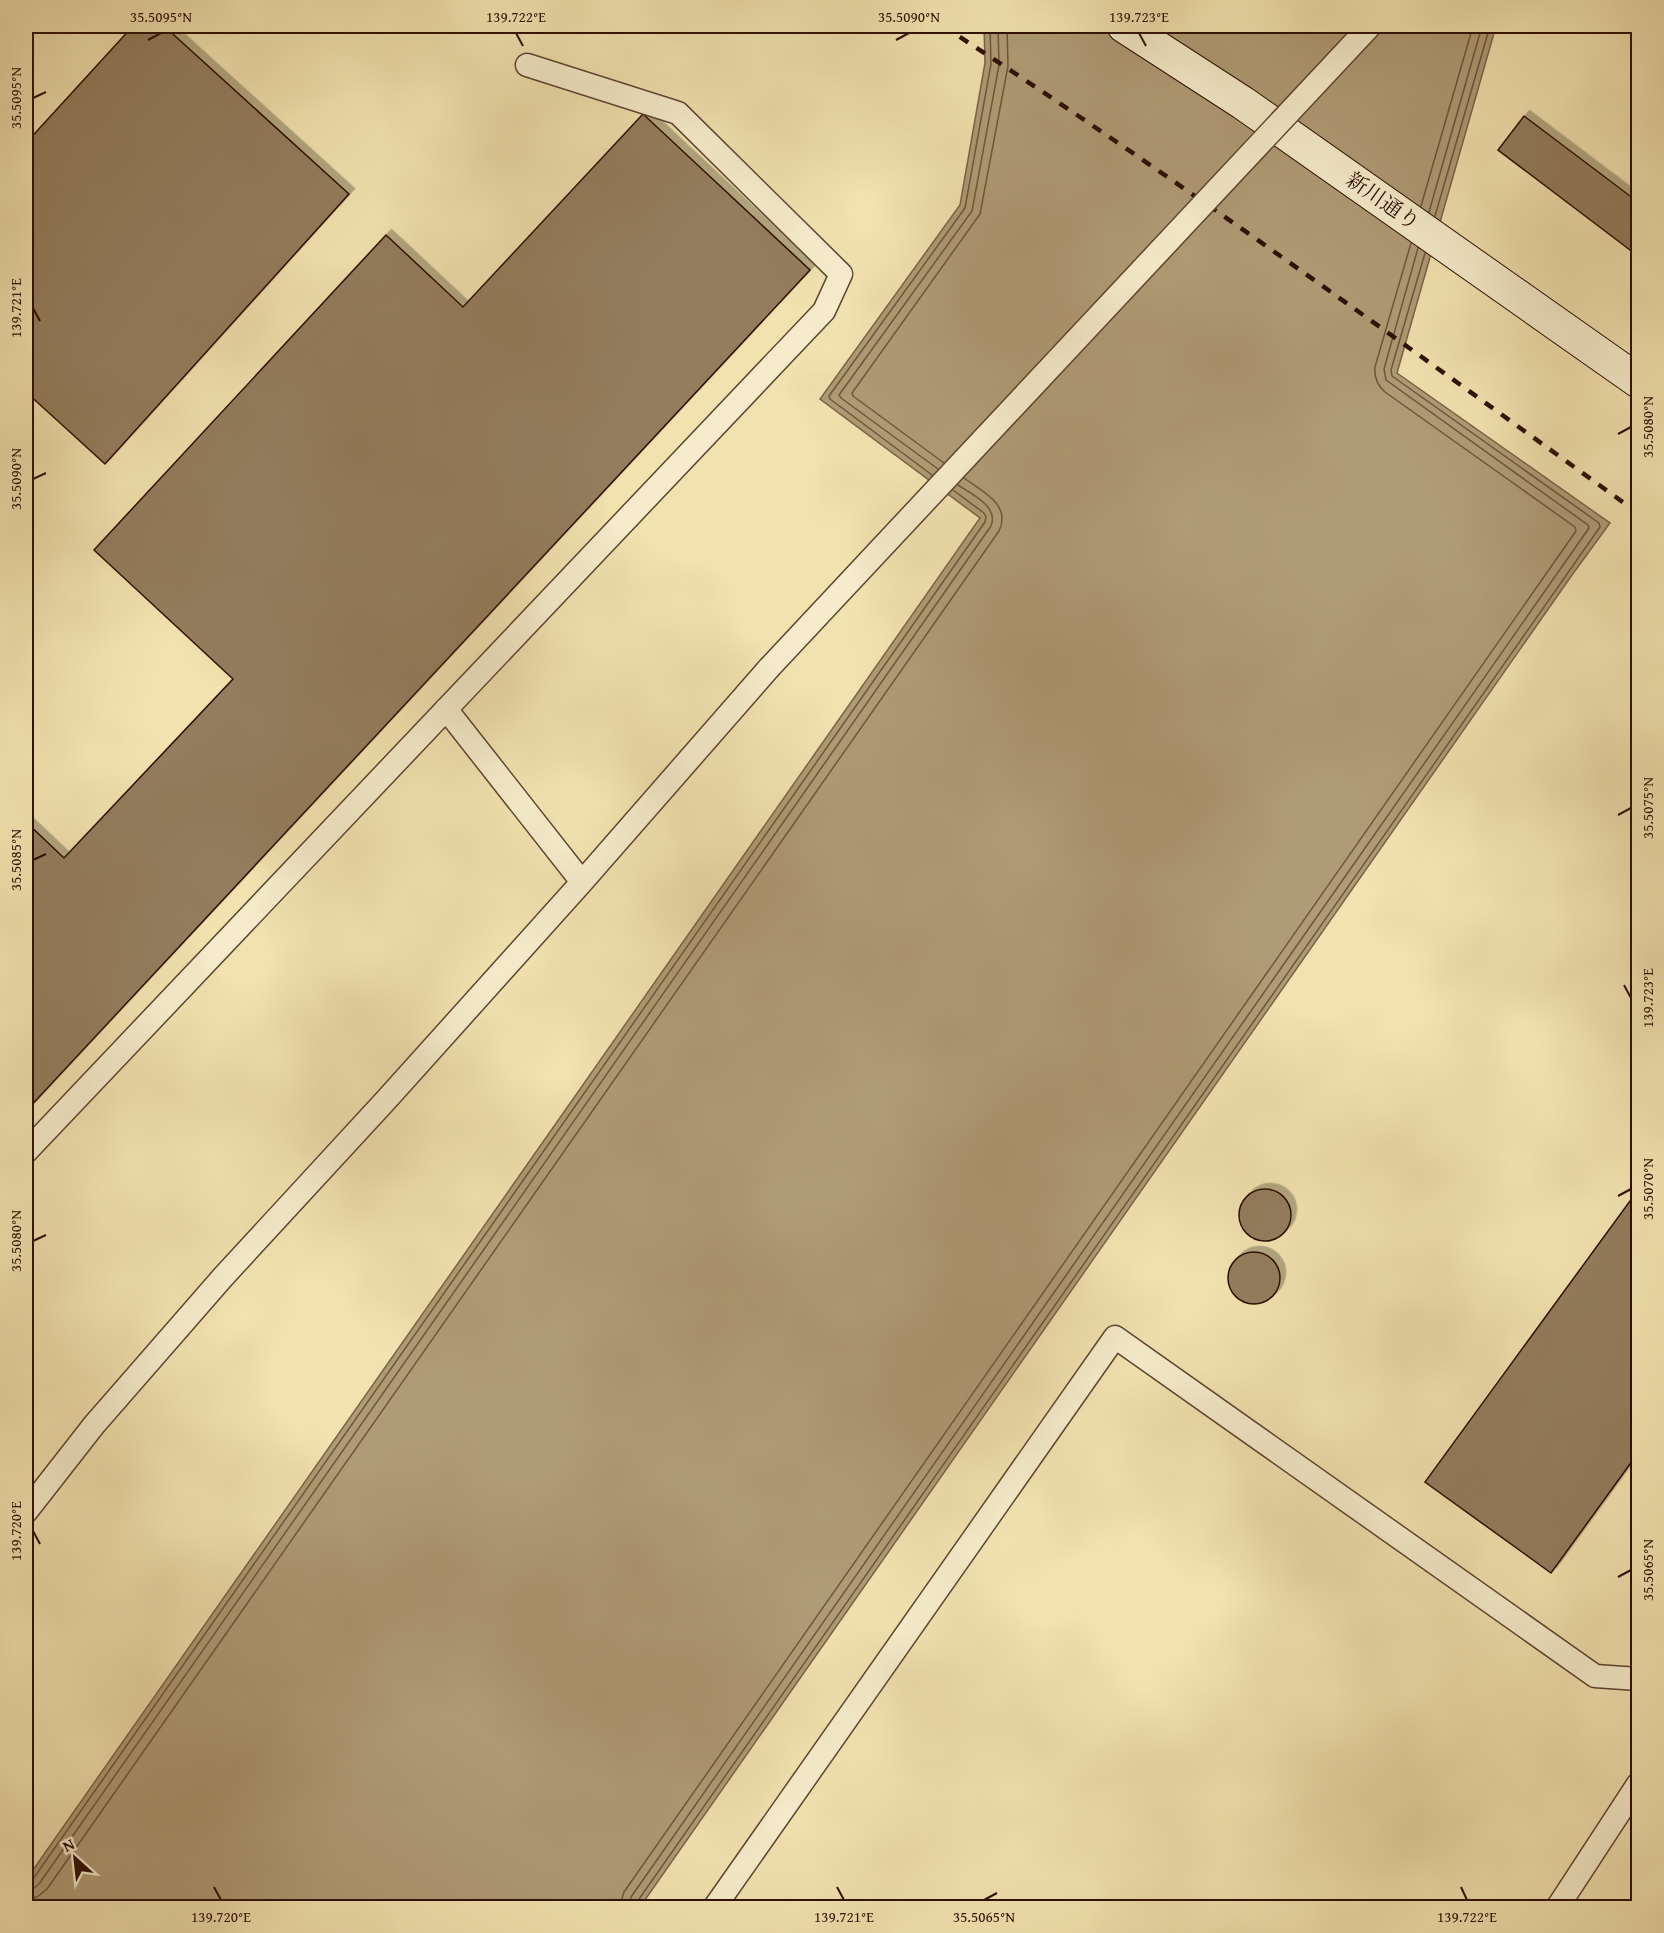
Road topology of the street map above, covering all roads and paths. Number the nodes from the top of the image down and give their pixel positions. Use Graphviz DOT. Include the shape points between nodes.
graph roads {
  1 [pos="1124,26"];
  2 [pos="1370,26"];
  3 [pos="527,65"];
  4 [pos="1638,381"];
  5 [pos="446,709"];
  6 [pos="582,882"];
  7 [pos="26,1152"];
  8 [pos="26,1512"];
  9 [pos="1638,1679"];
  10 [pos="1638,1784"];
  11 [pos="714,1908"];
  12 [pos="1557,1908"];
  1 -- 4 [label="main road, 新川通り" via="1243,103"];
  2 -- 6 [label="lane, bridge" via="769,668"];
  3 -- 5 [label="lane" via="678,113 841,274 824,311"];
  5 -- 6 [label="lane"];
  5 -- 7 [label="lane"];
  6 -- 8 [label="lane" via="223,1277 94,1425"];
  9 -- 11 [label="lane" via="1595,1676 1115,1337"];
  10 -- 12 [label="lane"];
}
